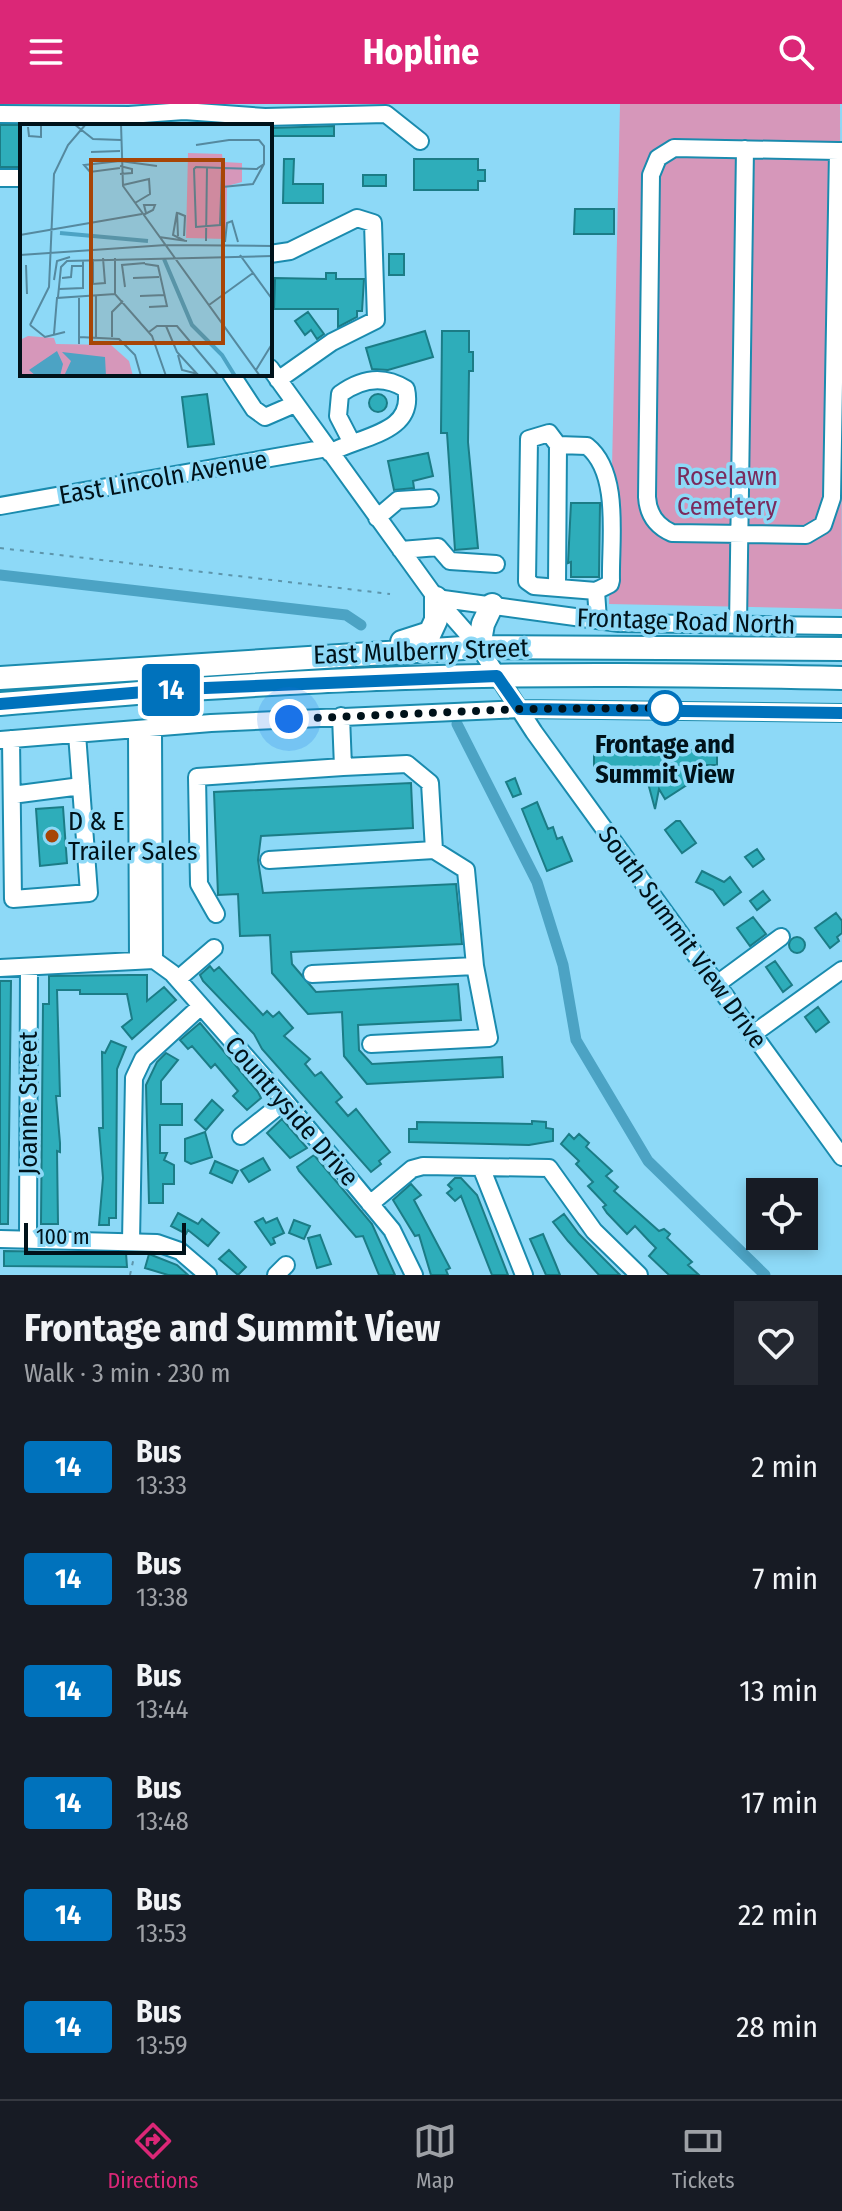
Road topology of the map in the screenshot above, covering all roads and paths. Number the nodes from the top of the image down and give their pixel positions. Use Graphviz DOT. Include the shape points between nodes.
graph roads {
  1 [pos="0,114"];
  2 [pos="184,114"];
  3 [pos="153,120"];
  4 [pos="420,141"];
  5 [pos="745,149"];
  6 [pos="840,151"];
  7 [pos="272,254"];
  8 [pos="839,278"];
  9 [pos="274,374"];
  10 [pos="232,376"];
  11 [pos="295,404"];
  12 [pos="352,443"];
  13 [pos="558,445"];
  14 [pos="328,450"];
  15 [pos="430,498"];
  16 [pos="0,506"];
  17 [pos="377,518"];
  18 [pos="739,535"];
  19 [pos="0,548"];
  20 [pos="401,550"];
  21 [pos="496,564"];
  22 [pos="557,587"];
  23 [pos="596,591"];
  24 [pos="390,594"];
  25 [pos="436,598"];
  26 [pos="492,605"];
  27 [pos="598,620"];
  28 [pos="738,625"];
  29 [pos="842,626"];
  30 [pos="479,647"];
  31 [pos="842,649"];
  32 [pos="332,654"];
  33 [pos="0,669"];
  34 [pos="59,673"];
  35 [pos="497,676"];
  36 [pos="0,678"];
  37 [pos="842,678"];
  38 [pos="6,704"];
  39 [pos="520,709"];
  40 [pos="842,713"];
  41 [pos="341,716"];
  42 [pos="145,729"];
  43 [pos="77,734"];
  44 [pos="5,740"];
  45 [pos="343,767"];
  46 [pos="81,786"];
  47 [pos="12,795"];
  48 [pos="434,850"];
  49 [pos="269,860"];
  50 [pos="216,914"];
  51 [pos="781,937"];
  52 [pos="214,948"];
  53 [pos="146,960"];
  54 [pos="475,966"];
  55 [pos="29,967"];
  56 [pos="0,968"];
  57 [pos="842,970"];
  58 [pos="312,974"];
  59 [pos="178,979"];
  60 [pos="717,984"];
  61 [pos="201,1006"];
  62 [pos="753,1034"];
  63 [pos="371,1044"];
  64 [pos="285,1101"];
  65 [pos="241,1136"];
  66 [pos="842,1157"];
  67 [pos="481,1167"];
  68 [pos="370,1204"];
  69 [pos="0,1239"];
  70 [pos="28,1239"];
  71 [pos="134,1241"];
  72 [pos="130,1275"];
  73 [pos="208,1275"];
  74 [pos="414,1275"];
  75 [pos="524,1275"];
  76 [pos="639,1275"];
  1 -- 3 [label="street"];
  2 -- 3 [label="street"];
  2 -- 4 [label="street" via="386,114"];
  5 -- 6 [label="street"];
  5 -- 18 [label="street"];
  5 -- 18 [label="street" via="674,148 658,158 651,175 648,507 657,523 672,533"];
  6 -- 8 [label="street"];
  7 -- 9 [label="street" via="290,251 357,218 373,223 376,320"];
  8 -- 18 [label="street" via="828,517 806,535"];
  9 -- 11 [label="street, South Summit View Drive"];
  10 -- 11 [label="street" via="265,417"];
  11 -- 14 [label="street, South Summit View Drive"];
  12 -- 12 [label="street" via="397,424 407,409 406,389 391,379 364,381 340,394 338,416"];
  12 -- 14 [label="street, East Lincoln Avenue"];
  13 -- 22 [label="street"];
  13 -- 22 [label="street" via="549,433 529,439 527,581"];
  13 -- 23 [label="street" via="587,446 601,460 609,494 611,580"];
  14 -- 16 [label="street, East Lincoln Avenue"];
  14 -- 17 [label="street, South Summit View Drive"];
  15 -- 17 [label="street" via="398,500"];
  17 -- 20 [label="street, South Summit View Drive"];
  18 -- 28 [label="street"];
  19 -- 24 [label="path"];
  20 -- 21 [label="street" via="438,547 450,561"];
  20 -- 25 [label="street, South Summit View Drive"];
  22 -- 23 [label="street"];
  23 -- 27 [label="street"];
  25 -- 26 [label="street, Frontage Road North"];
  25 -- 30 [label="street, South Summit View Drive"];
  25 -- 32 [label="highway" via="434,627 424,637"];
  26 -- 27 [label="street, Frontage Road North"];
  26 -- 30 [label="highway"];
  27 -- 28 [label="street, Frontage Road North"];
  28 -- 29 [label="street, Frontage Road North"];
  30 -- 31 [label="highway, East Mulberry Street"];
  30 -- 32 [label="highway, East Mulberry Street"];
  30 -- 35 [label="street, South Summit View Drive"];
  32 -- 34 [label="highway, East Mulberry Street"];
  33 -- 34 [label="highway"];
  34 -- 36 [label="highway, East Mulberry Street"];
  35 -- 37 [label="highway, East Mulberry Street"];
  35 -- 38 [label="highway, East Mulberry Street" via="180,689"];
  35 -- 39 [label="street, South Summit View Drive"];
  39 -- 40 [label="street"];
  39 -- 41 [label="street"];
  39 -- 60 [label="street, South Summit View Drive"];
  41 -- 42 [label="street"];
  41 -- 45 [label="street"];
  42 -- 43 [label="street"];
  42 -- 53 [label="street"];
  43 -- 44 [label="street"];
  43 -- 46 [label="street"];
  44 -- 47 [label="street"];
  45 -- 48 [label="street" via="407,764 430,783"];
  45 -- 50 [label="street" via="197,777 199,884"];
  46 -- 47 [label="street"];
  46 -- 47 [label="street" via="89,893 13,899"];
  48 -- 49 [label="street"];
  48 -- 54 [label="street" via="466,870"];
  51 -- 60 [label="street"];
  52 -- 59 [label="street"];
  53 -- 55 [label="street"];
  53 -- 59 [label="street, Countryside Drive"];
  54 -- 58 [label="street"];
  54 -- 63 [label="street" via="489,1038"];
  55 -- 56 [label="street"];
  55 -- 70 [label="street, Joanne Street"];
  57 -- 62 [label="street"];
  59 -- 61 [label="street, Countryside Drive"];
  60 -- 62 [label="street, South Summit View Drive"];
  61 -- 64 [label="street, Countryside Drive"];
  61 -- 71 [label="street" via="143,1059 134,1078"];
  62 -- 66 [label="street, South Summit View Drive"];
  64 -- 65 [label="street"];
  64 -- 68 [label="street, Countryside Drive"];
  67 -- 68 [label="street" via="412,1169"];
  67 -- 75 [label="street"];
  67 -- 76 [label="street" via="549,1168 594,1231"];
  68 -- 74 [label="street, Countryside Drive" via="392,1230"];
  69 -- 70 [label="street"];
  70 -- 71 [label="street"];
  71 -- 72 [label="path"];
  71 -- 73 [label="street" via="180,1251"];
}
